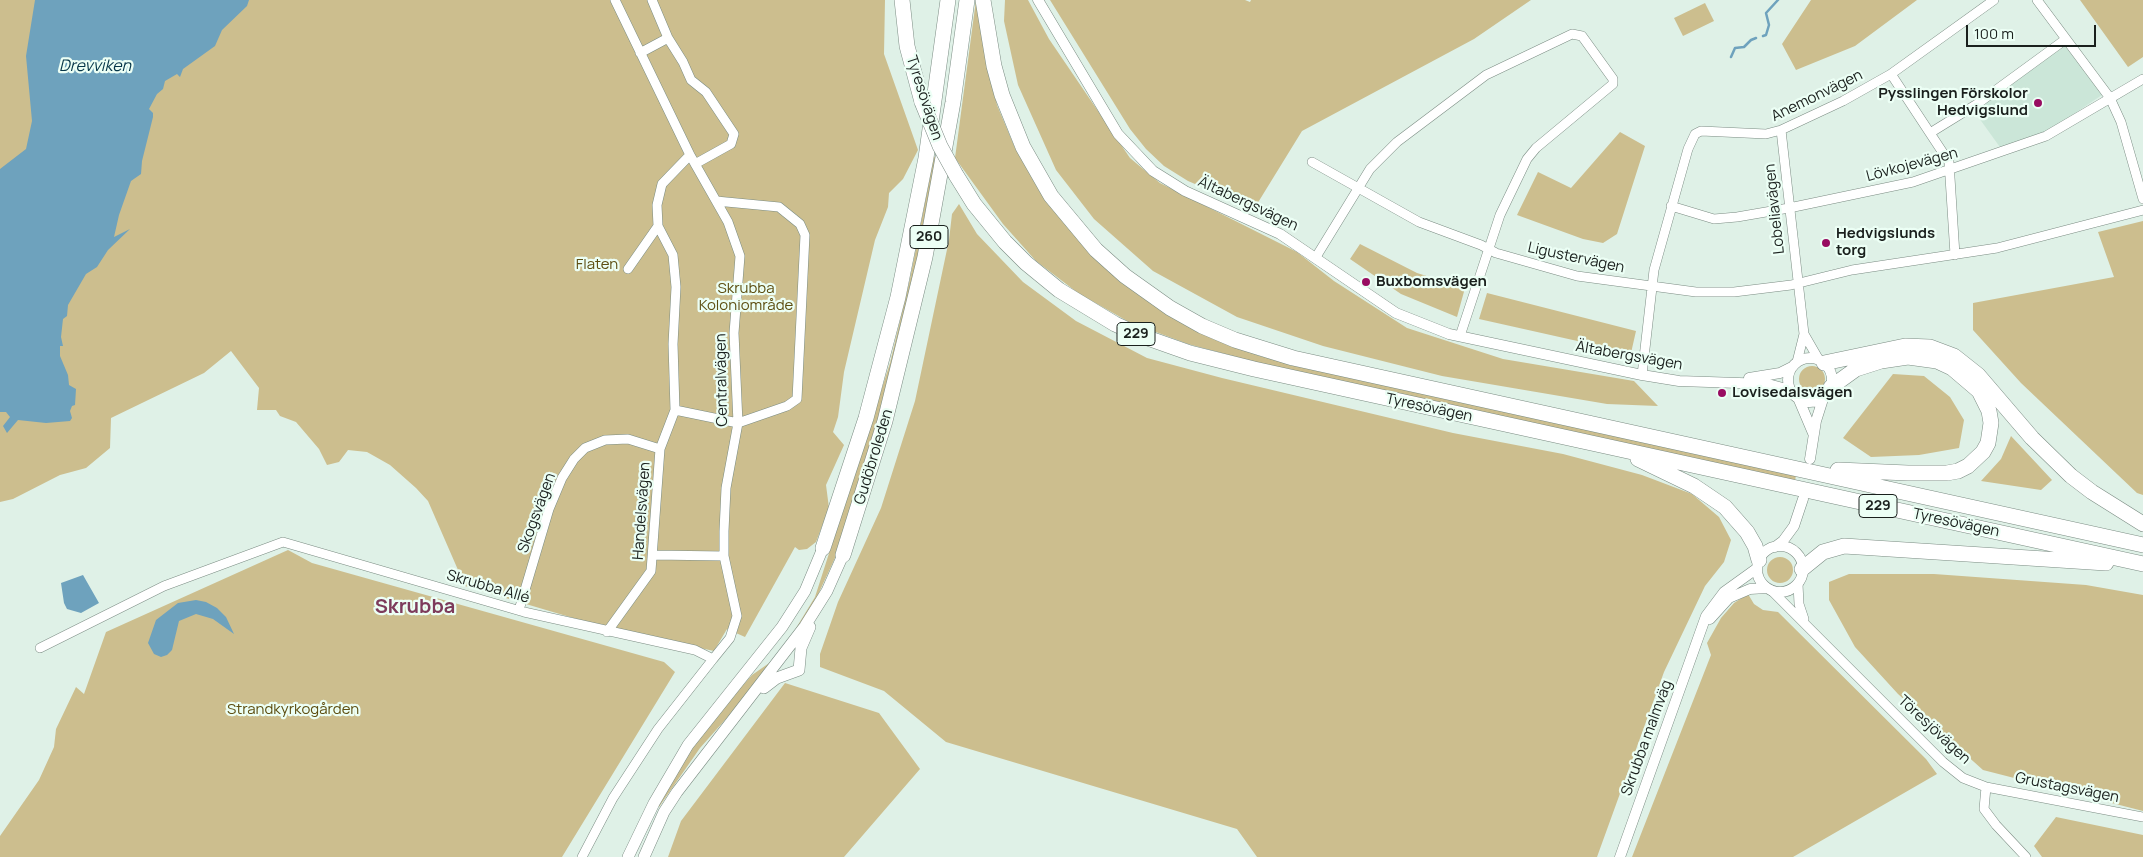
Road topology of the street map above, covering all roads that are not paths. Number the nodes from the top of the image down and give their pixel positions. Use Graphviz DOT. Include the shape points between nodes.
graph roads {
  1 [pos="615,0"];
  2 [pos="652,0"];
  3 [pos="902,0"];
  4 [pos="948,0"];
  5 [pos="967,0"];
  6 [pos="983,0"];
  7 [pos="1038,0"];
  8 [pos="1994,0"];
  9 [pos="2037,0"];
  10 [pos="668,38"];
  11 [pos="2066,39"];
  12 [pos="640,53"];
  13 [pos="1891,74"];
  14 [pos="2143,79"];
  15 [pos="2110,98"];
  16 [pos="1781,130"];
  17 [pos="1930,133"];
  18 [pos="690,155"];
  19 [pos="1312,162"];
  20 [pos="695,164"];
  21 [pos="1950,171"];
  22 [pos="1357,189"];
  23 [pos="2143,199"];
  24 [pos="716,201"];
  25 [pos="1672,206"];
  26 [pos="1789,208"];
  27 [pos="2143,210"];
  28 [pos="658,226"];
  29 [pos="1488,249"];
  30 [pos="1955,255"];
  31 [pos="1316,257"];
  32 [pos="628,269"];
  33 [pos="1797,284"];
  34 [pos="1652,287"];
  35 [pos="1804,334"];
  36 [pos="1460,336"];
  37 [pos="1821,362"];
  38 [pos="1795,365"];
  39 [pos="1642,376"];
  40 [pos="1723,381"];
  41 [pos="1790,390"];
  42 [pos="1827,393"];
  43 [pos="1799,400"];
  44 [pos="675,410"];
  45 [pos="738,423"];
  46 [pos="1813,436"];
  47 [pos="1614,447"];
  48 [pos="660,449"];
  49 [pos="1810,459"];
  50 [pos="1790,468"];
  51 [pos="1803,498"];
  52 [pos="2143,524"];
  53 [pos="1794,526"];
  54 [pos="2143,544"];
  55 [pos="1775,547"];
  56 [pos="823,548"];
  57 [pos="654,555"];
  58 [pos="843,555"];
  59 [pos="724,556"];
  60 [pos="1757,564"];
  61 [pos="2143,564"];
  62 [pos="1800,569"];
  63 [pos="1769,589"];
  64 [pos="827,591"];
  65 [pos="799,602"];
  66 [pos="519,610"];
  67 [pos="1806,624"];
  68 [pos="1702,629"];
  69 [pos="607,632"];
  70 [pos="40,648"];
  71 [pos="783,658"];
  72 [pos="713,659"];
  73 [pos="799,670"];
  74 [pos="747,702"];
  75 [pos="1986,787"];
  76 [pos="2143,817"];
  77 [pos="582,857"];
  78 [pos="628,857"];
  79 [pos="644,857"];
  80 [pos="1620,857"];
  81 [pos="2026,857"];
  1 -- 12 [label="street, Centralvägen"];
  2 -- 10 [label="street"];
  3 -- 47 [label="highway, Tyresövägen / 229, bridge" via="908,46 922,102 956,175 986,219 1026,263 1083,306 1139,335 1221,362"];
  4 -- 56 [label="highway, Gudöbroleden / 260" via="926,158 898,297 866,418"];
  5 -- 58 [label="highway, Gudöbroleden / 260" via="953,102 925,258 886,421"];
  6 -- 50 [label="highway, Tyresövägen / 229" via="1002,95 1012,124 1040,179 1069,221 1096,250 1125,276 1170,308 1235,340 1292,358"];
  7 -- 31 [label="street, Ältabergsvägen" via="1118,134 1153,170 1185,191 1280,234"];
  8 -- 13 [label="street, Anemonvägen"];
  9 -- 11 [label="street"];
  10 -- 12 [label="street"];
  10 -- 20 [label="street" via="691,80 706,92 734,134 731,144"];
  11 -- 15 [label="street"];
  11 -- 17 [label="street"];
  12 -- 18 [label="street, Centralvägen"];
  13 -- 16 [label="street, Anemonvägen"];
  13 -- 17 [label="street"];
  14 -- 15 [label="street, Lövkojevägen"];
  15 -- 21 [label="street, Lövkojevägen" via="2046,136"];
  15 -- 23 [label="street" via="2121,122"];
  16 -- 25 [label="street, Anemonvägen" via="1755,134 1698,132 1691,141"];
  16 -- 26 [label="street, Lobeliavägen"];
  17 -- 21 [label="street" via="1950,162"];
  18 -- 20 [label="street, Centralvägen"];
  18 -- 28 [label="street" via="662,184"];
  19 -- 22 [label="street, Ligustervägen"];
  20 -- 24 [label="street, Centralvägen"];
  21 -- 26 [label="street, Lövkojevägen"];
  21 -- 30 [label="street"];
  22 -- 29 [label="street, Ligustervägen" via="1419,222"];
  22 -- 29 [label="street" via="1383,155 1486,75 1572,34 1582,36 1613,79 1613,84 1531,153 1506,200"];
  22 -- 31 [label="street"];
  24 -- 45 [label="street, Centralvägen" via="728,222 740,256 734,333"];
  24 -- 45 [label="street" via="779,207 800,224 805,235 797,399 787,406"];
  25 -- 26 [label="street, Lövkojevägen" via="1714,219"];
  25 -- 34 [label="street, Anemonvägen"];
  26 -- 33 [label="street, Lobeliavägen"];
  27 -- 30 [label="street" via="2005,246"];
  28 -- 32 [label="street"];
  28 -- 44 [label="street, Handelsvägen" via="673,255 676,287 673,344"];
  29 -- 34 [label="street, Ligustervägen" via="1558,272"];
  29 -- 36 [label="street"];
  30 -- 33 [label="street" via="1852,270"];
  31 -- 36 [label="street, Ältabergsvägen" via="1396,313 1430,328"];
  33 -- 34 [label="street, Ligustervägen" via="1734,292"];
  33 -- 35 [label="street"];
  34 -- 39 [label="street, Anemonvägen"];
  35 -- 37 [label="street"];
  35 -- 38 [label="street"];
  36 -- 39 [label="street, Ältabergsvägen"];
  37 -- 38 [label="street" via="1806,358"];
  37 -- 42 [label="street" via="1832,376"];
  37 -- 52 [label="highway" via="1905,346 1930,347 1954,356 1978,375 2058,464 2092,492"];
  38 -- 40 [label="street, Ältabergsvägen" via="1768,376"];
  38 -- 41 [label="street" via="1788,382"];
  39 -- 40 [label="street, Ältabergsvägen" via="1679,381"];
  40 -- 41 [label="street, Ältabergsvägen" via="1768,384"];
  41 -- 43 [label="street"];
  42 -- 43 [label="street" via="1812,402"];
  42 -- 46 [label="street"];
  42 -- 50 [label="highway" via="1856,369 1881,361 1908,357 1937,361 1952,368 1979,392 1990,417 1991,433 1983,452 1968,466 1947,473"];
  43 -- 46 [label="street"];
  44 -- 45 [label="street"];
  44 -- 48 [label="street, Handelsvägen"];
  45 -- 59 [label="street, Centralvägen" via="726,488"];
  46 -- 49 [label="street"];
  47 -- 60 [label="highway" via="1694,486 1725,507 1755,546"];
  47 -- 61 [label="highway, Tyresövägen / 229"];
  48 -- 57 [label="street, Handelsvägen"];
  48 -- 66 [label="street, Skogsvägen" via="628,439 605,440 586,448 574,459 549,509"];
  50 -- 54 [label="highway, Tyresövägen / 229"];
  51 -- 53 [label="street, Töresjövägen"];
  53 -- 55 [label="street, Töresjövägen"];
  53 -- 62 [label="street, Töresjövägen"];
  55 -- 60 [label="street" via="1762,554"];
  55 -- 62 [label="street" via="1784,546"];
  56 -- 65 [label="main road, Gudöbroleden / 260"];
  57 -- 59 [label="street"];
  57 -- 69 [label="street, Handelsvägen" via="651,571"];
  58 -- 64 [label="main road, Gudöbroleden / 260"];
  59 -- 72 [label="street, Centralvägen" via="737,616 730,638"];
  60 -- 63 [label="street" via="1760,582"];
  60 -- 68 [label="street, Skrubba malmväg" via="1718,598"];
  61 -- 62 [label="highway" via="1844,546 1823,552"];
  62 -- 63 [label="street" via="1790,590"];
  62 -- 67 [label="street, Töresjövägen" via="1799,604"];
  63 -- 67 [label="street, Töresjövägen"];
  63 -- 68 [label="street, Skrubba malmväg" via="1750,588 1729,598"];
  64 -- 71 [label="main road, Gudöbroleden / 260"];
  64 -- 73 [label="main road" via="801,648"];
  65 -- 71 [label="main road" via="781,642"];
  65 -- 78 [label="main road, Gudöbroleden / 260" via="768,647 688,745 654,803"];
  66 -- 69 [label="street, Skrubba Allé"];
  66 -- 70 [label="street, Skrubba Allé" via="283,542 164,586"];
  67 -- 75 [label="street, Töresjövägen" via="1942,762 1963,778"];
  68 -- 80 [label="street, Skrubba malmväg"];
  69 -- 72 [label="street, Skrubba Allé" via="695,650"];
  71 -- 73 [label="main road"];
  71 -- 74 [label="main road, Gudöbroleden / 260"];
  72 -- 77 [label="street" via="658,729 614,798"];
  73 -- 74 [label="main road" via="777,678"];
  74 -- 79 [label="main road, Gudöbroleden / 260" via="677,792 664,812"];
  75 -- 76 [label="street, Grustagsvägen"];
  75 -- 81 [label="street" via="1984,809"];
}
